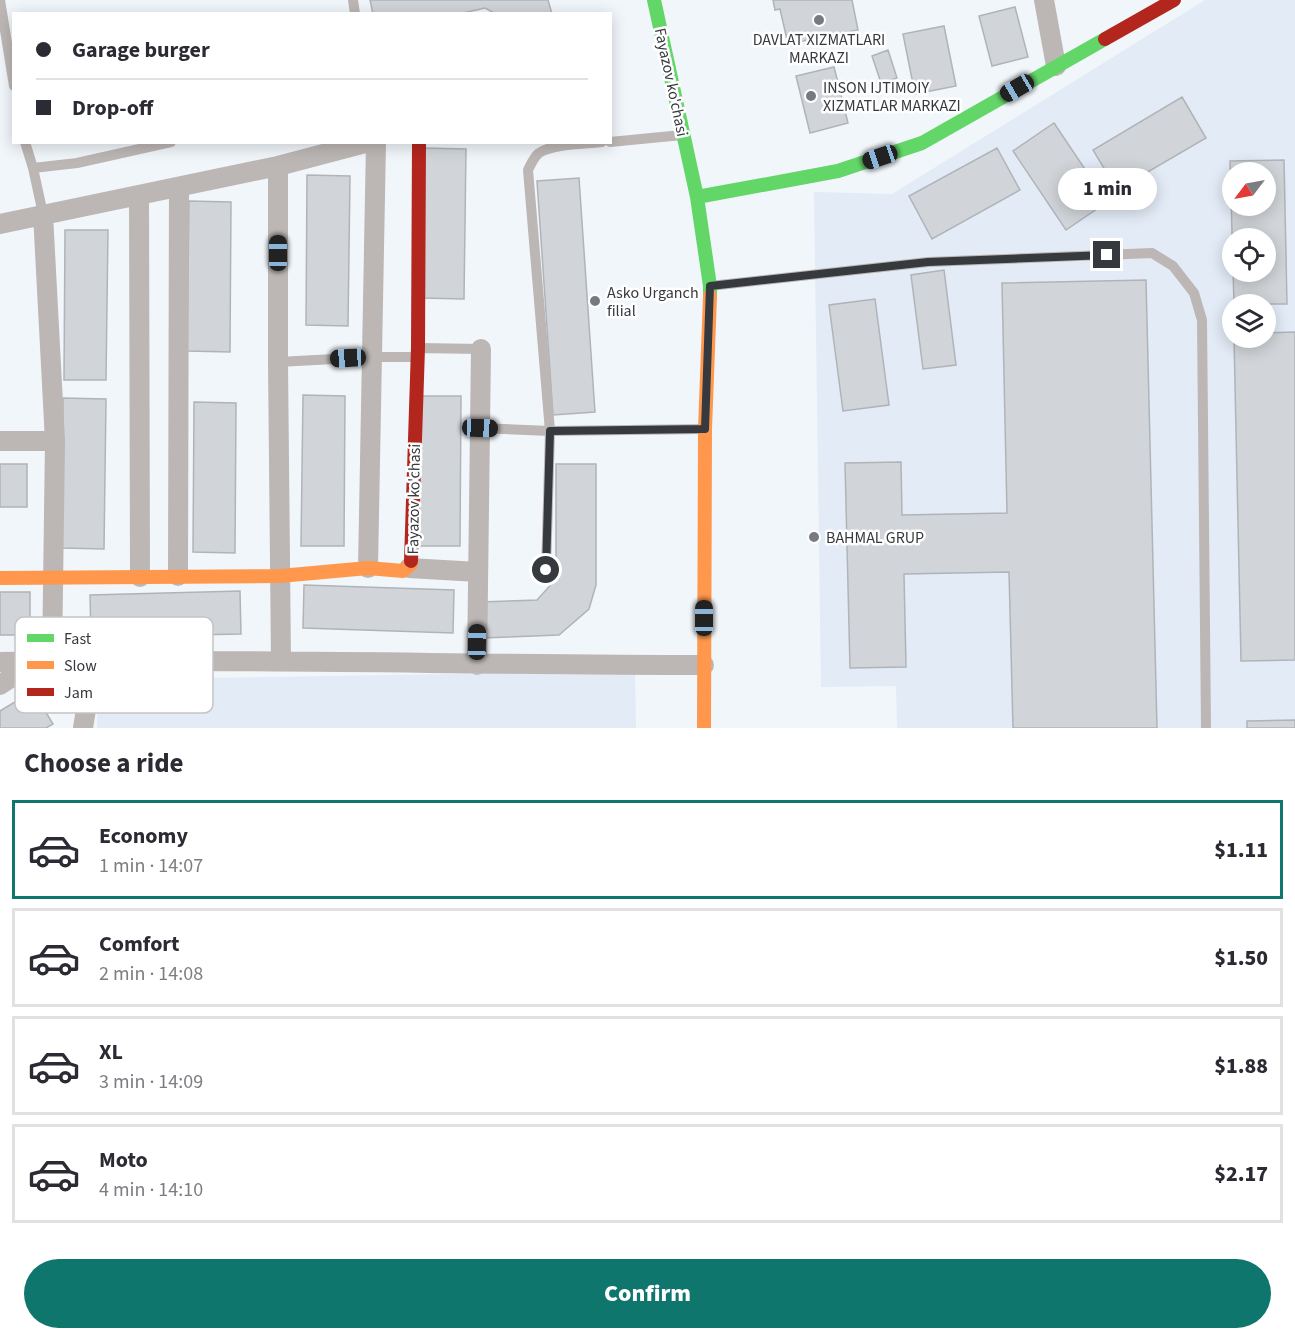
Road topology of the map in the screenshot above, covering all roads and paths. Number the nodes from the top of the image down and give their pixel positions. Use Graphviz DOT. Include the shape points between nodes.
graph roads {
  1 [pos="0,0"];
  2 [pos="654,0"];
  3 [pos="1044,0"];
  4 [pos="1174,0"];
  5 [pos="1056,66"];
  6 [pos="12,75"];
  7 [pos="684,135"];
  8 [pos="612,142"];
  9 [pos="26,144"];
  10 [pos="162,144"];
  11 [pos="361,144"];
  12 [pos="376,144"];
  13 [pos="419,144"];
  14 [pos="585,144"];
  15 [pos="278,166"];
  16 [pos="33,168"];
  17 [pos="179,187"];
  18 [pos="139,195"];
  19 [pos="697,197"];
  20 [pos="43,214"];
  21 [pos="0,224"];
  22 [pos="710,286"];
  23 [pos="481,349"];
  24 [pos="417,353"];
  25 [pos="372,357"];
  26 [pos="278,363"];
  27 [pos="480,428"];
  28 [pos="705,429"];
  29 [pos="550,431"];
  30 [pos="0,441"];
  31 [pos="55,441"];
  32 [pos="368,568"];
  33 [pos="409,568"];
  34 [pos="546,570"];
  35 [pos="478,572"];
  36 [pos="178,576"];
  37 [pos="280,576"];
  38 [pos="54,577"];
  39 [pos="140,577"];
  40 [pos="0,578"];
  41 [pos="49,617"];
  42 [pos="213,661"];
  43 [pos="281,661"];
  44 [pos="477,665"];
  45 [pos="704,666"];
  46 [pos="15,677"];
  47 [pos="0,685"];
  48 [pos="85,713"];
  49 [pos="83,728"];
  50 [pos="704,728"];
  51 [pos="1206,728"];
  1 -- 6 [label="lane"];
  2 -- 7 [label="street, Fayazov ko'chasi"];
  3 -- 5 [label="street"];
  4 -- 5 [label="street"];
  5 -- 19 [label="street" via="922,143 838,171"];
  7 -- 8 [label="lane"];
  7 -- 19 [label="street, Fayazov ko'chasi"];
  9 -- 16 [label="lane"];
  10 -- 16 [label="lane" via="77,163"];
  11 -- 15 [label="street"];
  12 -- 25 [label="street"];
  13 -- 24 [label="street, Fayazov ko'chasi"];
  14 -- 29 [label="lane" via="536,154 528,170"];
  15 -- 17 [label="street"];
  15 -- 26 [label="street"];
  16 -- 20 [label="lane"];
  17 -- 18 [label="street"];
  17 -- 36 [label="street"];
  18 -- 20 [label="street"];
  18 -- 39 [label="street"];
  19 -- 22 [label="street, Fayazov ko'chasi"];
  20 -- 21 [label="street"];
  20 -- 31 [label="street"];
  22 -- 28 [label="street, Fayazov ko'chasi"];
  22 -- 51 [label="lane" via="928,262 1152,253 1173,266 1194,292 1202,320"];
  23 -- 24 [label="lane"];
  23 -- 27 [label="street"];
  24 -- 25 [label="lane"];
  24 -- 33 [label="street, Fayazov ko'chasi"];
  25 -- 26 [label="lane"];
  25 -- 32 [label="street"];
  26 -- 37 [label="street"];
  27 -- 29 [label="lane"];
  27 -- 35 [label="street"];
  28 -- 29 [label="lane"];
  28 -- 45 [label="street, Fayazov ko'chasi"];
  29 -- 34 [label="lane"];
  30 -- 31 [label="street"];
  31 -- 38 [label="street"];
  32 -- 33 [label="street, Fayazov ko'chasi"];
  32 -- 37 [label="street, Fayazov ko'chasi"];
  33 -- 35 [label="street"];
  35 -- 44 [label="street"];
  36 -- 37 [label="street"];
  36 -- 39 [label="street"];
  37 -- 43 [label="street"];
  38 -- 39 [label="street"];
  38 -- 40 [label="street"];
  38 -- 41 [label="street"];
  42 -- 43 [label="street"];
  43 -- 44 [label="street"];
  44 -- 45 [label="street"];
  45 -- 50 [label="street, Fayazov ko'chasi"];
  46 -- 47 [label="street"];
  48 -- 49 [label="street"];
}
